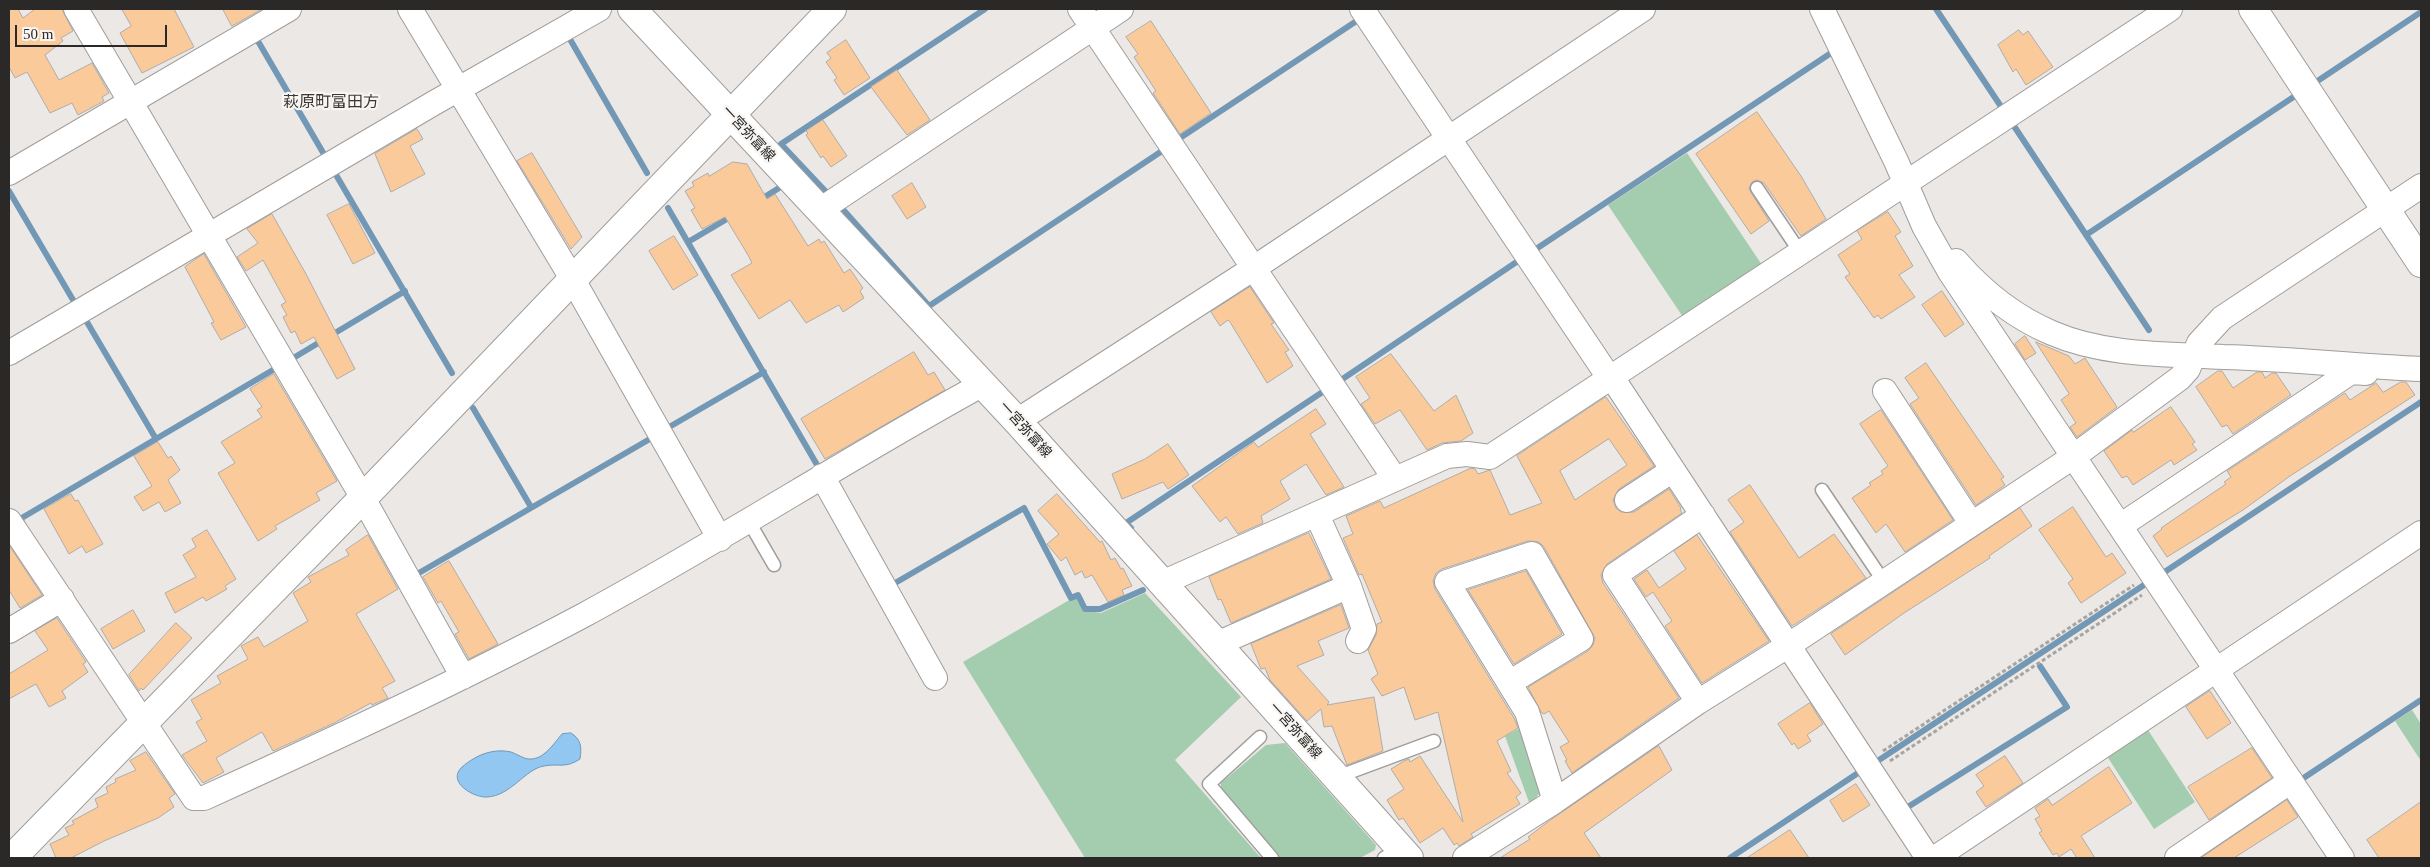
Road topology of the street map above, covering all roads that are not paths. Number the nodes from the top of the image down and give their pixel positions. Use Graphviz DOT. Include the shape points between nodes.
graph roads {
  1 [pos="76,9"];
  2 [pos="289,9"];
  3 [pos="410,9"];
  4 [pos="599,9"];
  5 [pos="632,9"];
  6 [pos="832,9"];
  7 [pos="1121,9"];
  8 [pos="1362,9"];
  9 [pos="1643,9"];
  10 [pos="1822,9"];
  11 [pos="1833,9"];
  12 [pos="2170,9"];
  13 [pos="2253,9"];
  14 [pos="1086,18"];
  15 [pos="457,90"];
  16 [pos="130,103"];
  17 [pos="730,114"];
  18 [pos="1448,137"];
  19 [pos="9,173"];
  20 [pos="1909,181"];
  21 [pos="2421,186"];
  22 [pos="1757,188"];
  23 [pos="820,210"];
  24 [pos="2385,210"];
  25 [pos="208,237"];
  26 [pos="1800,252"];
  27 [pos="2421,263"];
  28 [pos="1254,268"];
  29 [pos="573,280"];
  30 [pos="9,353"];
  31 [pos="2195,356"];
  32 [pos="2421,369"];
  33 [pos="2421,378"];
  34 [pos="1610,379"];
  35 [pos="983,384"];
  36 [pos="1885,391"];
  37 [pos="1017,421"];
  38 [pos="2073,457"];
  39 [pos="1673,470"];
  40 [pos="822,476"];
  41 [pos="1395,479"];
  42 [pos="1822,490"];
  43 [pos="363,498"];
  44 [pos="1627,500"];
  45 [pos="1317,515"];
  46 [pos="1703,515"];
  47 [pos="748,520"];
  48 [pos="9,521"];
  49 [pos="1972,523"];
  50 [pos="2120,526"];
  51 [pos="2421,533"];
  52 [pos="720,539"];
  53 [pos="774,565"];
  54 [pos="1884,582"];
  55 [pos="1162,583"];
  56 [pos="1349,586"];
  57 [pos="62,599"];
  58 [pos="9,630"];
  59 [pos="1358,641"];
  60 [pos="1217,644"];
  61 [pos="1789,645"];
  62 [pos="2216,669"];
  63 [pos="463,677"];
  64 [pos="935,678"];
  65 [pos="1509,682"];
  66 [pos="1698,702"];
  67 [pos="144,722"];
  68 [pos="1260,737"];
  69 [pos="1434,741"];
  70 [pos="1337,777"];
  71 [pos="2291,781"];
  72 [pos="1555,801"];
  73 [pos="1398,855"];
  74 [pos="12,858"];
  75 [pos="1272,858"];
  76 [pos="1465,858"];
  77 [pos="1928,858"];
  78 [pos="1934,858"];
  79 [pos="2177,858"];
  80 [pos="2342,858"];
  1 -- 16 [label="street"];
  2 -- 16 [label="street"];
  3 -- 15 [label="street"];
  4 -- 15 [label="street"];
  5 -- 17 [label="street, 一宮弥富線"];
  6 -- 17 [label="street"];
  7 -- 14 [label="street"];
  8 -- 18 [label="street"];
  9 -- 18 [label="street"];
  10 -- 20 [label="street"];
  11 -- 20 [label="street"];
  12 -- 20 [label="street"];
  13 -- 24 [label="street"];
  14 -- 23 [label="street"];
  14 -- 28 [label="street"];
  15 -- 25 [label="street"];
  15 -- 29 [label="street"];
  16 -- 19 [label="street"];
  16 -- 25 [label="street"];
  17 -- 23 [label="street, 一宮弥富線"];
  17 -- 29 [label="street"];
  18 -- 28 [label="street"];
  18 -- 34 [label="street"];
  20 -- 26 [label="street"];
  20 -- 31 [label="street" via="1952,256 1992,297 2015,313 2052,334 2084,343 2117,350"];
  20 -- 38 [label="street" via="1924,226 1950,272"];
  21 -- 24 [label="street"];
  22 -- 26 [label="lane"];
  23 -- 35 [label="street, 一宮弥富線"];
  24 -- 27 [label="street"];
  24 -- 31 [label="street" via="2222,318 2199,343"];
  25 -- 30 [label="street"];
  25 -- 43 [label="street"];
  26 -- 34 [label="street"];
  28 -- 37 [label="street"];
  28 -- 41 [label="street"];
  29 -- 43 [label="street"];
  29 -- 52 [label="street"];
  31 -- 32 [label="street"];
  31 -- 38 [label="street" via="2180,378"];
  33 -- 50 [label="street" via="2351,372"];
  34 -- 39 [label="street" via="1618,385"];
  34 -- 41 [label="street" via="1490,457 1455,454"];
  35 -- 37 [label="street, 一宮弥富線"];
  35 -- 40 [label="street"];
  36 -- 49 [label="street"];
  37 -- 55 [label="street, 一宮弥富線"];
  38 -- 49 [label="street"];
  38 -- 50 [label="street"];
  39 -- 44 [label="street"];
  39 -- 46 [label="street"];
  40 -- 47 [label="street"];
  40 -- 64 [label="street"];
  41 -- 45 [label="street"];
  42 -- 54 [label="lane"];
  43 -- 63 [label="street"];
  43 -- 67 [label="street"];
  45 -- 55 [label="street"];
  45 -- 56 [label="street"];
  46 -- 61 [label="street"];
  46 -- 66 [label="street" via="1615,575"];
  47 -- 52 [label="street"];
  47 -- 53 [label="lane"];
  48 -- 57 [label="street"];
  49 -- 54 [label="street"];
  50 -- 62 [label="street"];
  51 -- 62 [label="street"];
  52 -- 63 [label="street"];
  54 -- 61 [label="street"];
  55 -- 60 [label="street, 一宮弥富線"];
  56 -- 59 [label="street" via="1364,629"];
  56 -- 60 [label="street"];
  57 -- 58 [label="street"];
  57 -- 67 [label="street"];
  60 -- 70 [label="street, 一宮弥富線"];
  61 -- 66 [label="street"];
  61 -- 77 [label="street"];
  62 -- 71 [label="street"];
  62 -- 78 [label="street"];
  63 -- 67 [label="street" via="204,798 194,798"];
  65 -- 65 [label="street" via="1581,639 1532,554 1447,582"];
  65 -- 72 [label="street" via="1527,712"];
  66 -- 72 [label="street"];
  67 -- 74 [label="street"];
  68 -- 75 [label="lane" via="1209,784"];
  69 -- 70 [label="lane"];
  70 -- 73 [label="street, 一宮弥富線"];
  71 -- 79 [label="street"];
  71 -- 80 [label="street"];
  72 -- 76 [label="street"];
}
